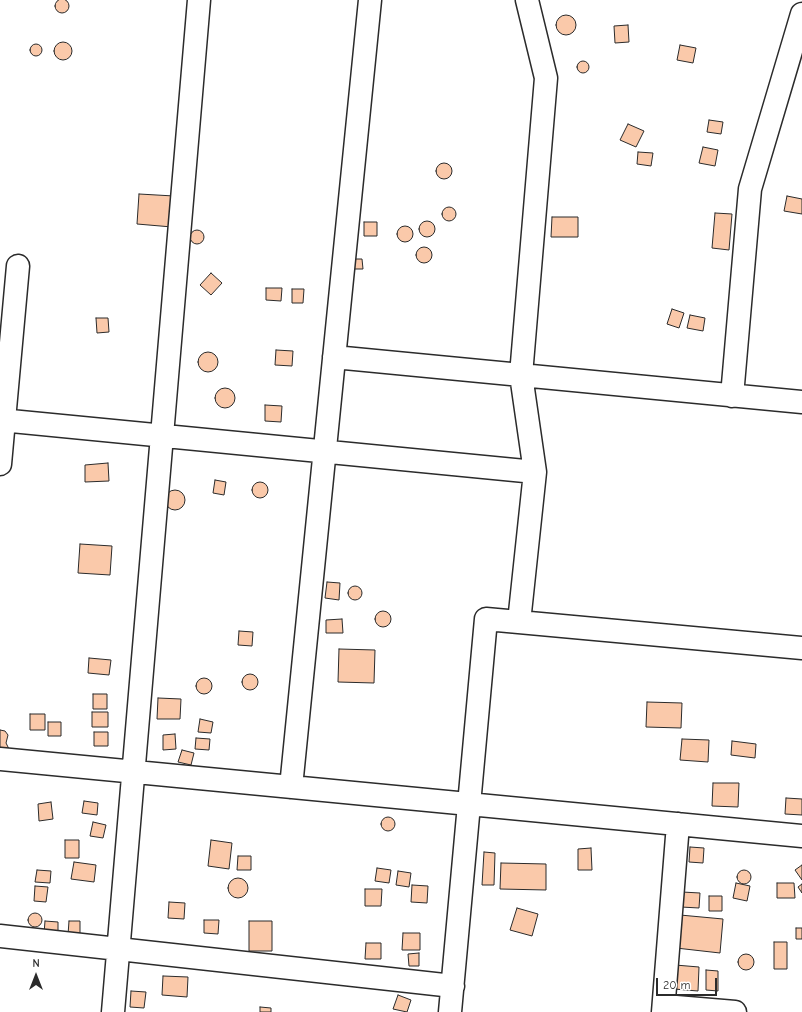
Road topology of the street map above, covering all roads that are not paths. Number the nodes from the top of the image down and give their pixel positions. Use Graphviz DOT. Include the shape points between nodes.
graph roads {
  1 [pos="199,0"];
  2 [pos="370,0"];
  3 [pos="527,0"];
  4 [pos="794,0"];
  5 [pos="802,3"];
  6 [pos="802,14"];
  7 [pos="18,266"];
  8 [pos="334,357"];
  9 [pos="521,375"];
  10 [pos="732,396"];
  11 [pos="802,402"];
  12 [pos="2,420"];
  13 [pos="162,436"];
  14 [pos="324,452"];
  15 [pos="0,464"];
  16 [pos="535,472"];
  17 [pos="519,622"];
  18 [pos="802,648"];
  19 [pos="0,759"];
  20 [pos="133,772"];
  21 [pos="291,787"];
  22 [pos="470,804"];
  23 [pos="678,824"];
  24 [pos="802,836"];
  25 [pos="0,936"];
  26 [pos="118,949"];
  27 [pos="452,986"];
  28 [pos="664,1009"];
  29 [pos="113,1012"];
  30 [pos="450,1012"];
  31 [pos="735,1012"];
  1 -- 13 [label="street"];
  2 -- 8 [label="street"];
  3 -- 9 [label="street" via="546,78"];
  4 -- 5 [label="street"];
  6 -- 10 [label="street" via="750,189"];
  7 -- 12 [label="street"];
  8 -- 9 [label="street"];
  8 -- 14 [label="street"];
  9 -- 10 [label="street"];
  9 -- 16 [label="street"];
  10 -- 11 [label="street"];
  12 -- 13 [label="street"];
  12 -- 15 [label="street"];
  13 -- 14 [label="street"];
  13 -- 20 [label="street"];
  14 -- 16 [label="street"];
  14 -- 21 [label="street"];
  16 -- 17 [label="street"];
  17 -- 18 [label="street"];
  17 -- 22 [label="street" via="486,619"];
  19 -- 20 [label="street"];
  20 -- 21 [label="street"];
  20 -- 26 [label="street"];
  21 -- 22 [label="street"];
  22 -- 23 [label="street"];
  22 -- 27 [label="street"];
  23 -- 24 [label="street"];
  23 -- 28 [label="street"];
  25 -- 26 [label="street"];
  26 -- 27 [label="street"];
  26 -- 29 [label="street"];
  27 -- 30 [label="street"];
  28 -- 31 [label="street"];
}
